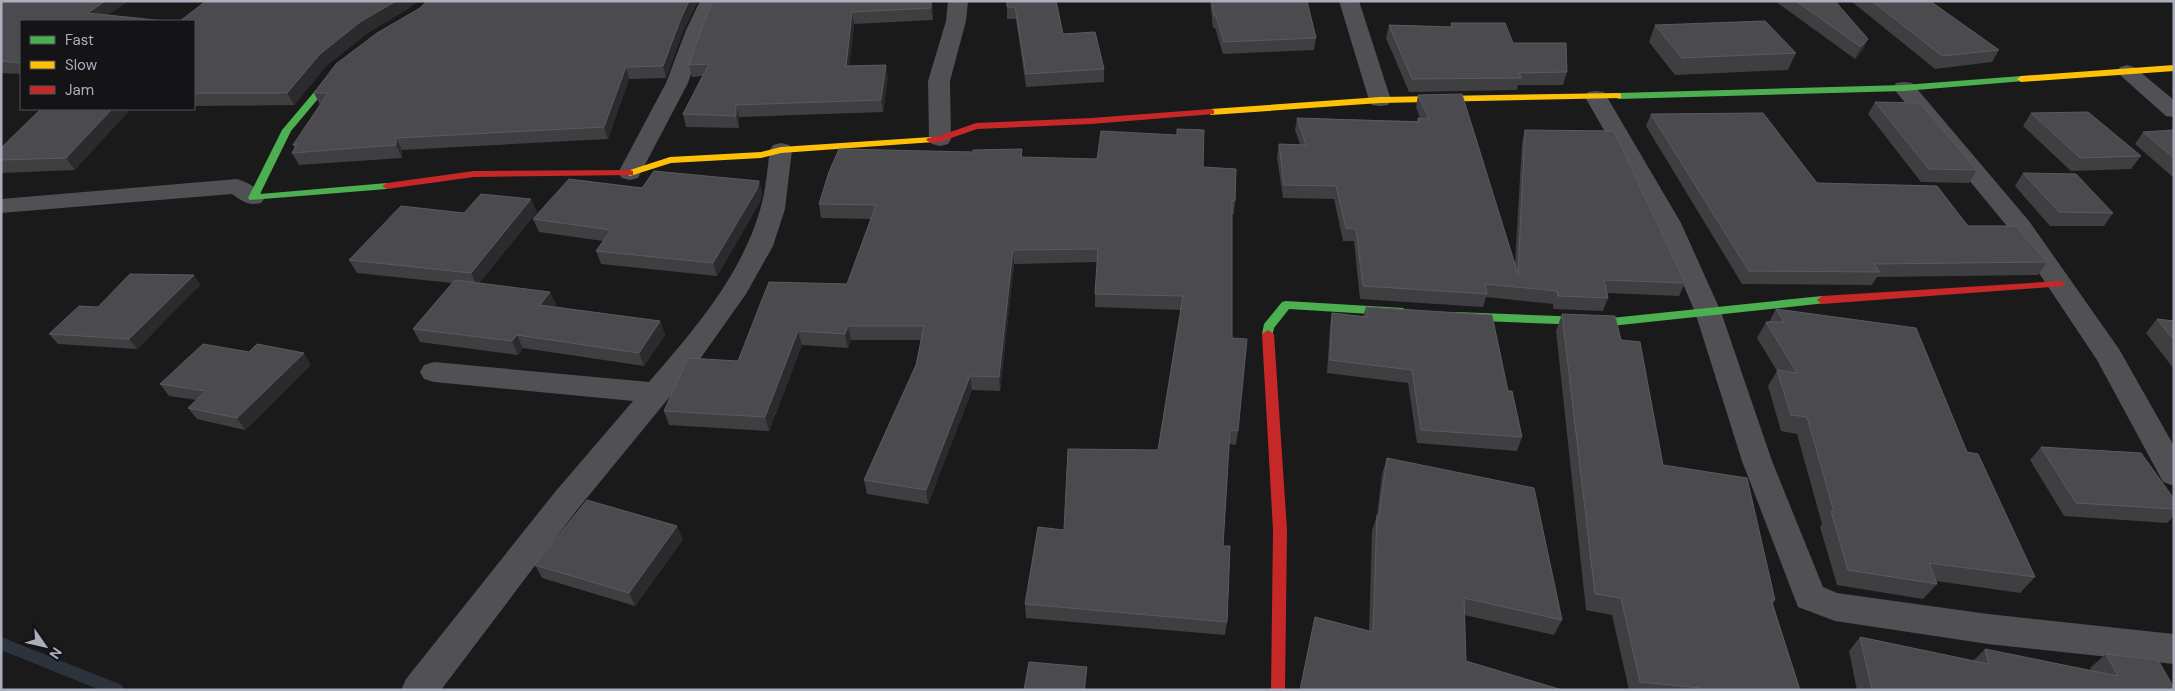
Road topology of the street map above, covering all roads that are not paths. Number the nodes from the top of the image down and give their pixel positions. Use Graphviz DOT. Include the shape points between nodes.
graph roads {
  1 [pos="710,1"];
  2 [pos="958,1"];
  3 [pos="1349,1"];
  4 [pos="348,61"];
  5 [pos="2174,68"];
  6 [pos="2127,70"];
  7 [pos="1904,88"];
  8 [pos="1596,98"];
  9 [pos="1380,100"];
  10 [pos="2174,111"];
  11 [pos="940,139"];
  12 [pos="781,150"];
  13 [pos="630,173"];
  14 [pos="253,198"];
  15 [pos="1,206"];
  16 [pos="2060,284"];
  17 [pos="1708,312"];
  18 [pos="1416,313"];
  19 [pos="1445,315"];
  20 [pos="434,372"];
  21 [pos="656,393"];
  22 [pos="2174,474"];
  23 [pos="2174,649"];
  24 [pos="419,690"];
  25 [pos="1278,690"];
  1 -- 13 [label="street" via="678,83"];
  2 -- 11 [label="street" via="956,21 939,81"];
  3 -- 9 [label="street"];
  4 -- 14 [label="street" via="334,72 287,130"];
  5 -- 6 [label="street"];
  6 -- 7 [label="street"];
  6 -- 10 [label="street"];
  7 -- 8 [label="street"];
  7 -- 16 [label="street" via="2020,226"];
  8 -- 9 [label="street"];
  8 -- 17 [label="street" via="1669,223"];
  9 -- 11 [label="street" via="976,126"];
  11 -- 12 [label="street"];
  12 -- 13 [label="street" via="761,155 670,160"];
  12 -- 21 [label="street" via="773,209 760,246 737,288"];
  13 -- 14 [label="street" via="474,174 379,187"];
  14 -- 15 [label="street" via="237,186"];
  16 -- 17 [label="street" via="1836,298"];
  16 -- 22 [label="street" via="2109,356"];
  17 -- 19 [label="street" via="1611,322"];
  17 -- 23 [label="street" via="1757,462 1810,597 1835,608"];
  18 -- 25 [label="street" via="1286,305 1268,327 1280,530"];
  20 -- 21 [label="street"];
  21 -- 24 [label="street" via="566,501"];
}
